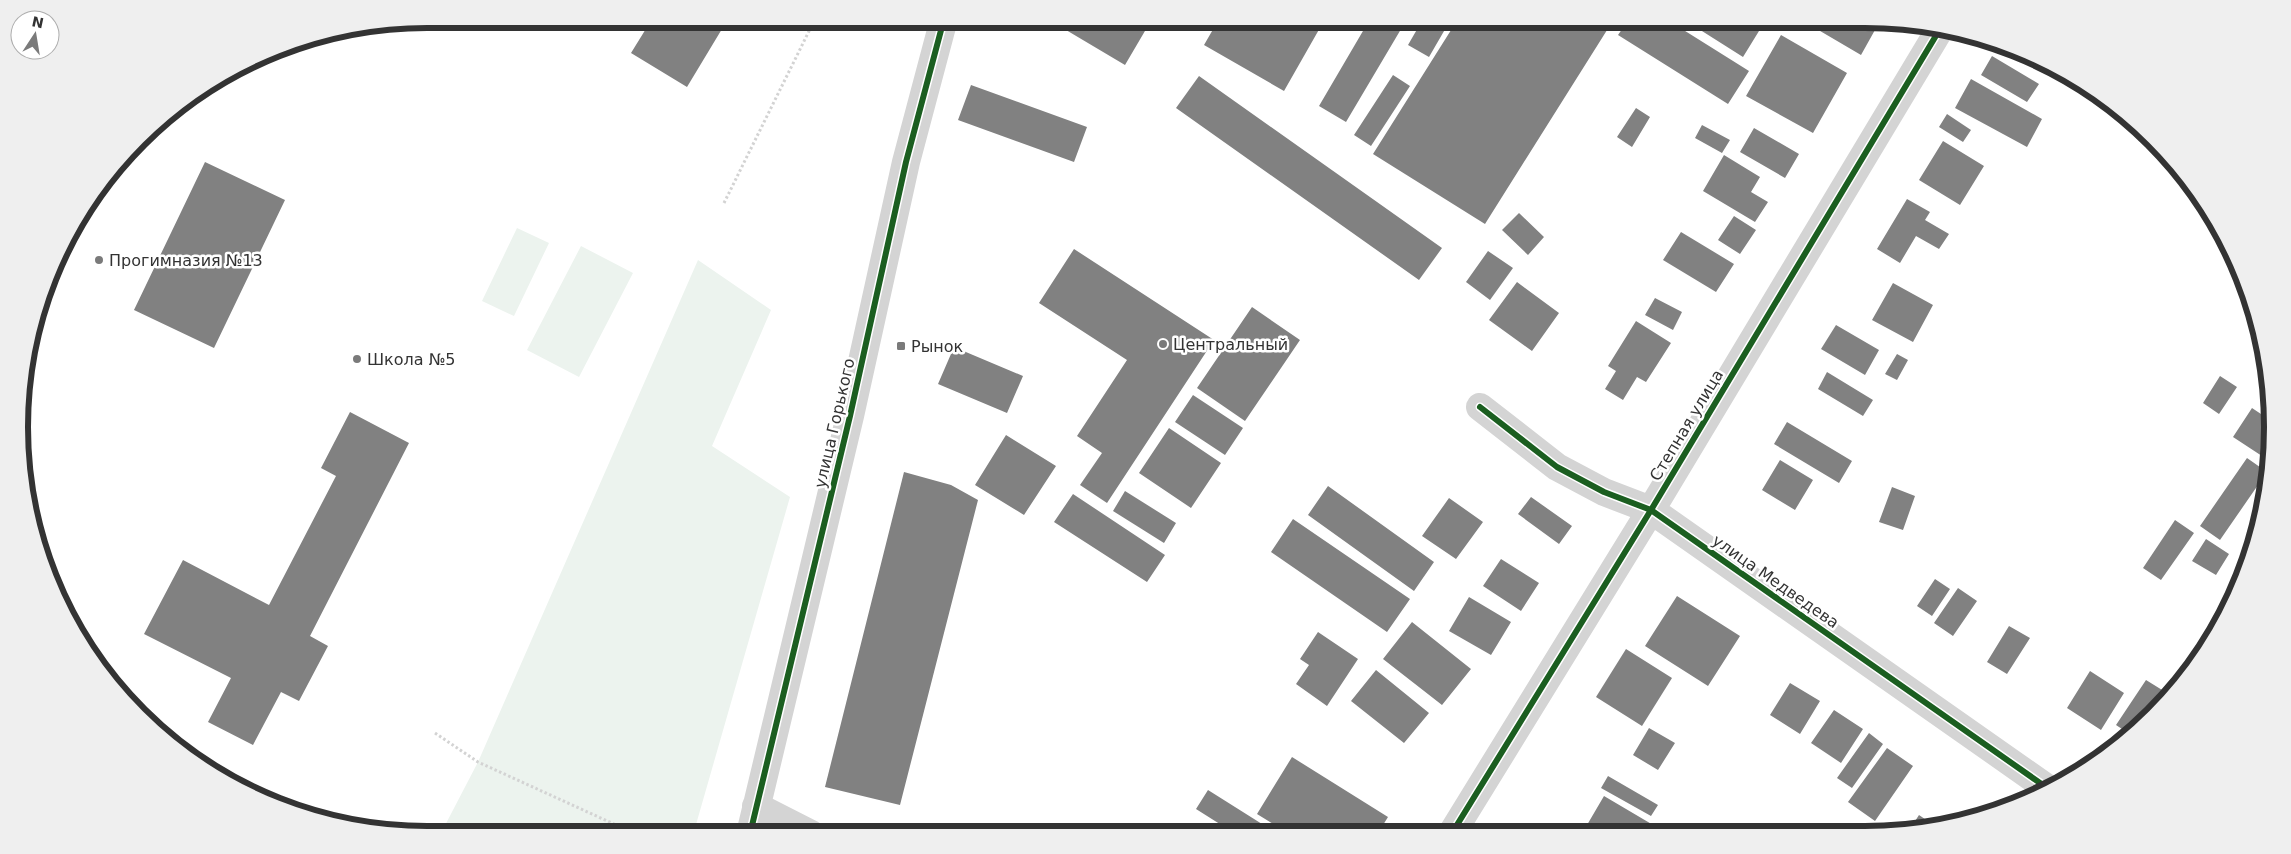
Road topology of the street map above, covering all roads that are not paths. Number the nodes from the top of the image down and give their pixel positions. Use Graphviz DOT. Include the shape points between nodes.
graph roads {
  1 [pos="942,28"];
  2 [pos="1937,34"];
  3 [pos="1480,407"];
  4 [pos="1651,510"];
  5 [pos="2042,784"];
  6 [pos="756,806"];
  7 [pos="752,826"];
  8 [pos="795,826"];
  9 [pos="1456,826"];
  1 -- 6 [label="street, улица Горького" via="906,162 850,416"];
  2 -- 4 [label="street, Степная улица"];
  3 -- 4 [label="street, улица Медведева" via="1557,467 1604,492"];
  4 -- 5 [label="street, улица Медведева"];
  4 -- 9 [label="street, Степная улица"];
  6 -- 7 [label="street, улица Горького"];
  6 -- 8 [label="street"];
}
